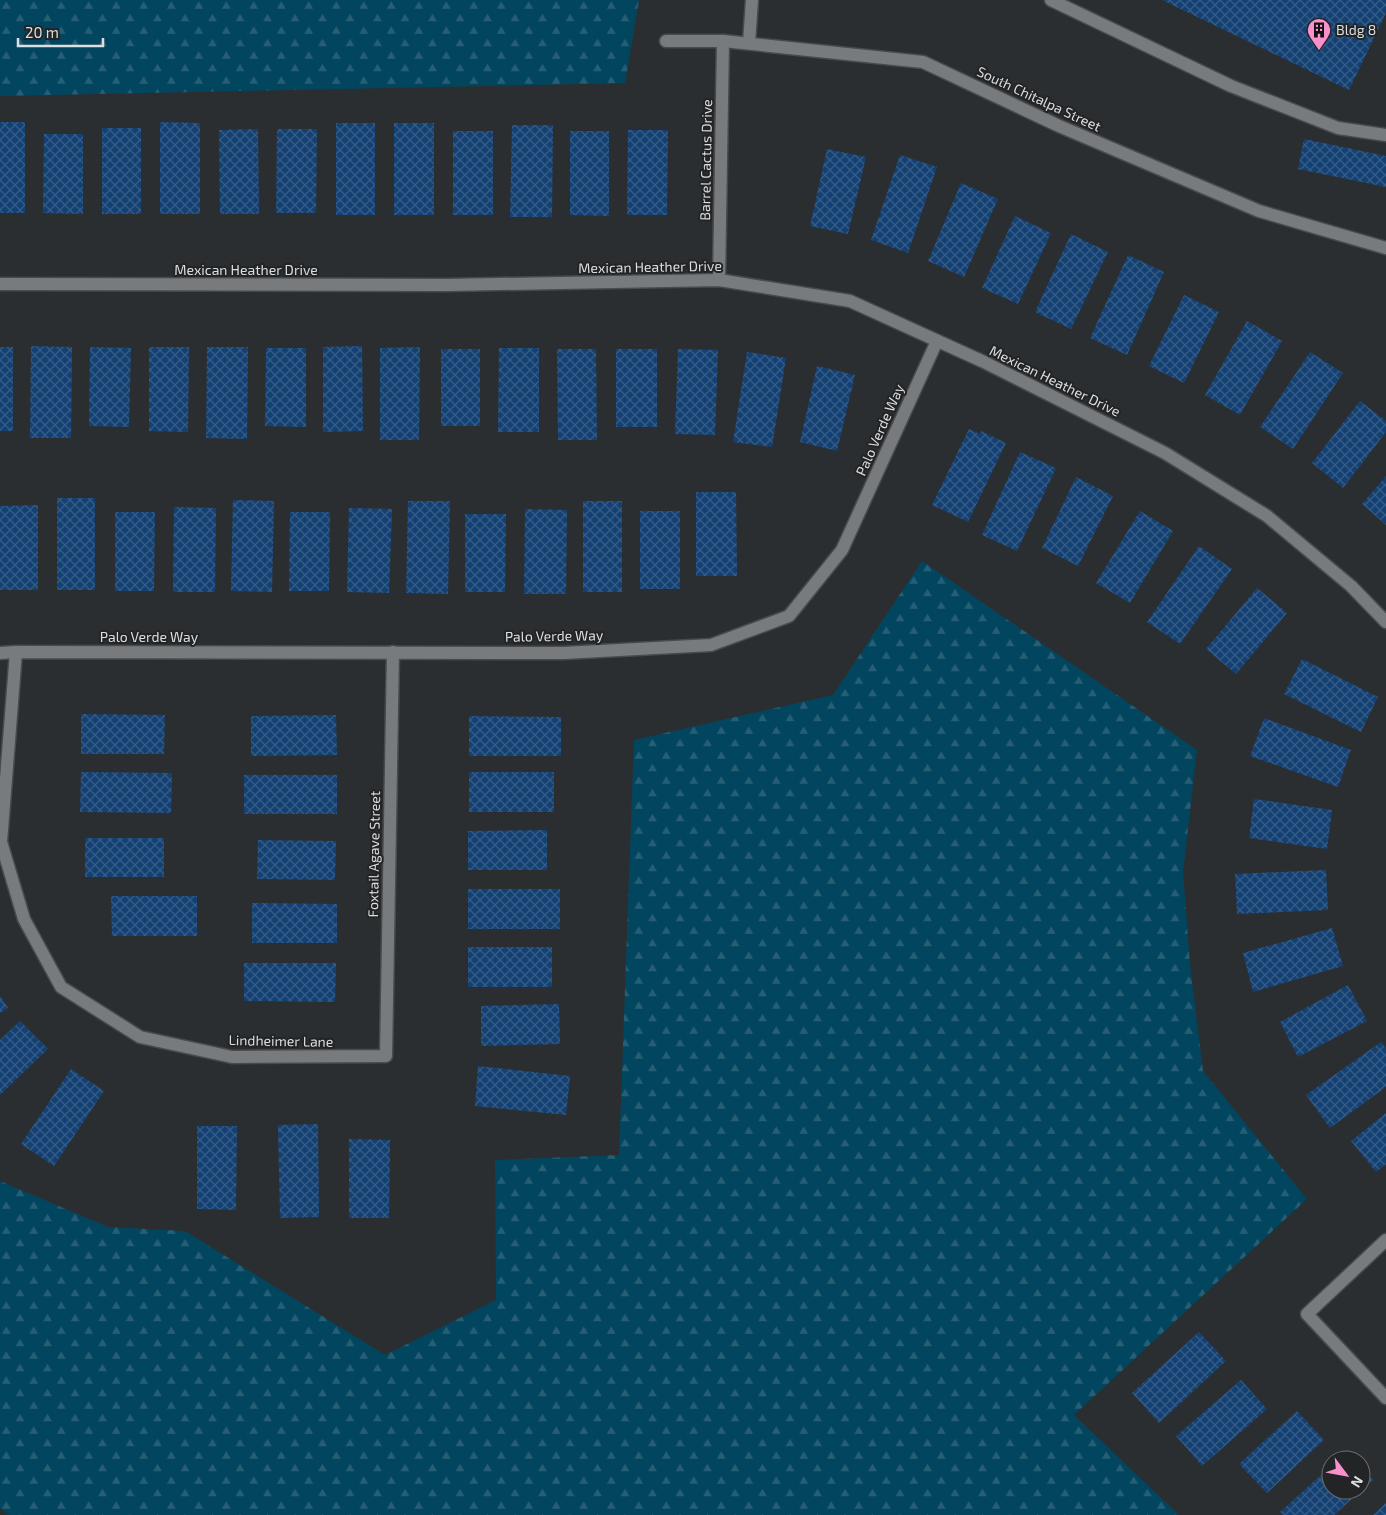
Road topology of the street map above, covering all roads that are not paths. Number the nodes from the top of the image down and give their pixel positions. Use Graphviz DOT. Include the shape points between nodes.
graph roads {
  1 [pos="752,0"];
  2 [pos="1051,0"];
  3 [pos="666,41"];
  4 [pos="723,41"];
  5 [pos="749,43"];
  6 [pos="1386,135"];
  7 [pos="1386,248"];
  8 [pos="719,280"];
  9 [pos="0,284"];
  10 [pos="936,340"];
  11 [pos="1386,622"];
  12 [pos="16,652"];
  13 [pos="393,652"];
  14 [pos="0,653"];
  15 [pos="386,1056"];
  16 [pos="1386,1240"];
  17 [pos="1386,1398"];
  1 -- 5 [label="street"];
  2 -- 6 [label="street" via="1230,86 1338,128"];
  3 -- 4 [label="street, South Chitalpa Street"];
  4 -- 5 [label="street, South Chitalpa Street"];
  4 -- 8 [label="street, Barrel Cactus Drive"];
  5 -- 7 [label="street, South Chitalpa Street" via="923,62 1060,126 1258,211"];
  8 -- 9 [label="street, Mexican Heather Drive" via="448,286"];
  8 -- 10 [label="street, Mexican Heather Drive" via="850,301"];
  10 -- 11 [label="street, Mexican Heather Drive" via="1165,453 1259,511 1351,586"];
  10 -- 13 [label="street, Palo Verde Way" via="842,550 790,616 710,645 564,653"];
  12 -- 13 [label="street, Palo Verde Way"];
  12 -- 14 [label="street, Palo Verde Way"];
  12 -- 15 [label="street, Lindheimer Lane" via="2,842 24,919 61,987 140,1037 232,1057"];
  13 -- 15 [label="street, Foxtail Agave Street"];
  16 -- 17 [label="street" via="1307,1314"];
}
